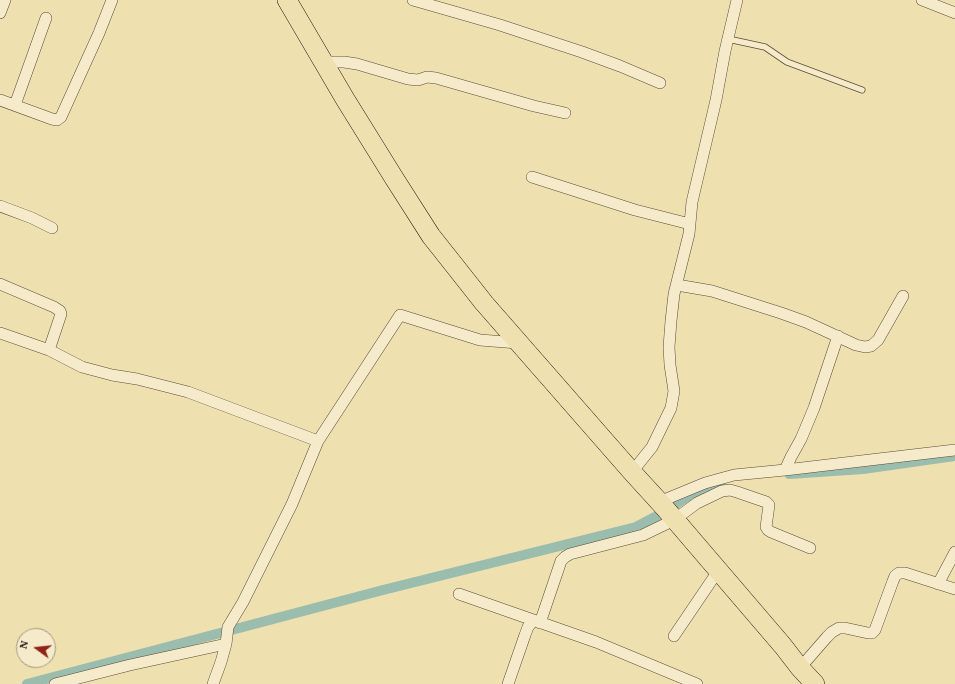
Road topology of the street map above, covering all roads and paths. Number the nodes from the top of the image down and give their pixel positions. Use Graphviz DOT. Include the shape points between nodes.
graph roads {
  1 [pos="5,0"];
  2 [pos="112,0"];
  3 [pos="413,0"];
  4 [pos="737,0"];
  5 [pos="922,0"];
  6 [pos="290,1"];
  7 [pos="0,13"];
  8 [pos="955,13"];
  9 [pos="46,18"];
  10 [pos="728,39"];
  11 [pos="324,62"];
  12 [pos="660,83"];
  13 [pos="862,90"];
  14 [pos="0,100"];
  15 [pos="15,105"];
  16 [pos="565,113"];
  17 [pos="532,176"];
  18 [pos="0,206"];
  19 [pos="690,224"];
  20 [pos="52,228"];
  21 [pos="0,284"];
  22 [pos="677,285"];
  23 [pos="903,296"];
  24 [pos="0,333"];
  25 [pos="838,336"];
  26 [pos="518,343"];
  27 [pos="49,350"];
  28 [pos="318,441"];
  29 [pos="955,450"];
  30 [pos="785,470"];
  31 [pos="632,472"];
  32 [pos="667,512"];
  33 [pos="810,548"];
  34 [pos="955,552"];
  35 [pos="718,571"];
  36 [pos="938,584"];
  37 [pos="955,589"];
  38 [pos="459,594"];
  39 [pos="537,622"];
  40 [pos="226,636"];
  41 [pos="674,636"];
  42 [pos="800,676"];
  43 [pos="55,684"];
  44 [pos="213,684"];
  45 [pos="508,684"];
  46 [pos="697,684"];
  47 [pos="814,684"];
  1 -- 7 [label="street"];
  2 -- 15 [label="street" via="61,117 57,120 52,119"];
  3 -- 12 [label="street" via="582,52"];
  4 -- 10 [label="street"];
  5 -- 8 [label="street"];
  6 -- 11 [label="highway"];
  9 -- 15 [label="street"];
  10 -- 13 [label="lane" via="765,46 787,62"];
  10 -- 19 [label="street" via="692,202"];
  11 -- 16 [label="street" via="357,64 408,79 436,78"];
  11 -- 26 [label="highway" via="431,236"];
  14 -- 15 [label="street"];
  17 -- 19 [label="street" via="635,210"];
  18 -- 20 [label="street"];
  19 -- 22 [label="street"];
  21 -- 27 [label="street" via="60,311"];
  22 -- 25 [label="street" via="712,290 806,322"];
  22 -- 31 [label="street" via="670,334 670,365 674,391 671,408 652,447"];
  23 -- 25 [label="street" via="878,340 871,346 856,345"];
  24 -- 27 [label="street"];
  25 -- 30 [label="street" via="814,408"];
  26 -- 28 [label="street" via="480,340 400,315"];
  26 -- 31 [label="highway"];
  27 -- 28 [label="street" via="82,367 188,392"];
  28 -- 40 [label="street" via="292,504"];
  29 -- 30 [label="street"];
  30 -- 32 [label="street" via="734,475 705,483"];
  31 -- 32 [label="highway"];
  32 -- 33 [label="street" via="730,490 766,502 769,505 766,527 768,530"];
  32 -- 35 [label="highway"];
  32 -- 39 [label="street" via="643,535 565,557"];
  34 -- 36 [label="street"];
  35 -- 41 [label="street"];
  35 -- 42 [label="highway" via="783,646"];
  36 -- 37 [label="street"];
  36 -- 42 [label="street" via="899,573 892,581 875,630 868,633 839,628 830,634"];
  38 -- 39 [label="street"];
  39 -- 45 [label="street" via="528,627"];
  39 -- 46 [label="street" via="596,642"];
  40 -- 43 [label="street"];
  40 -- 44 [label="street"];
  42 -- 47 [label="highway"];
}
